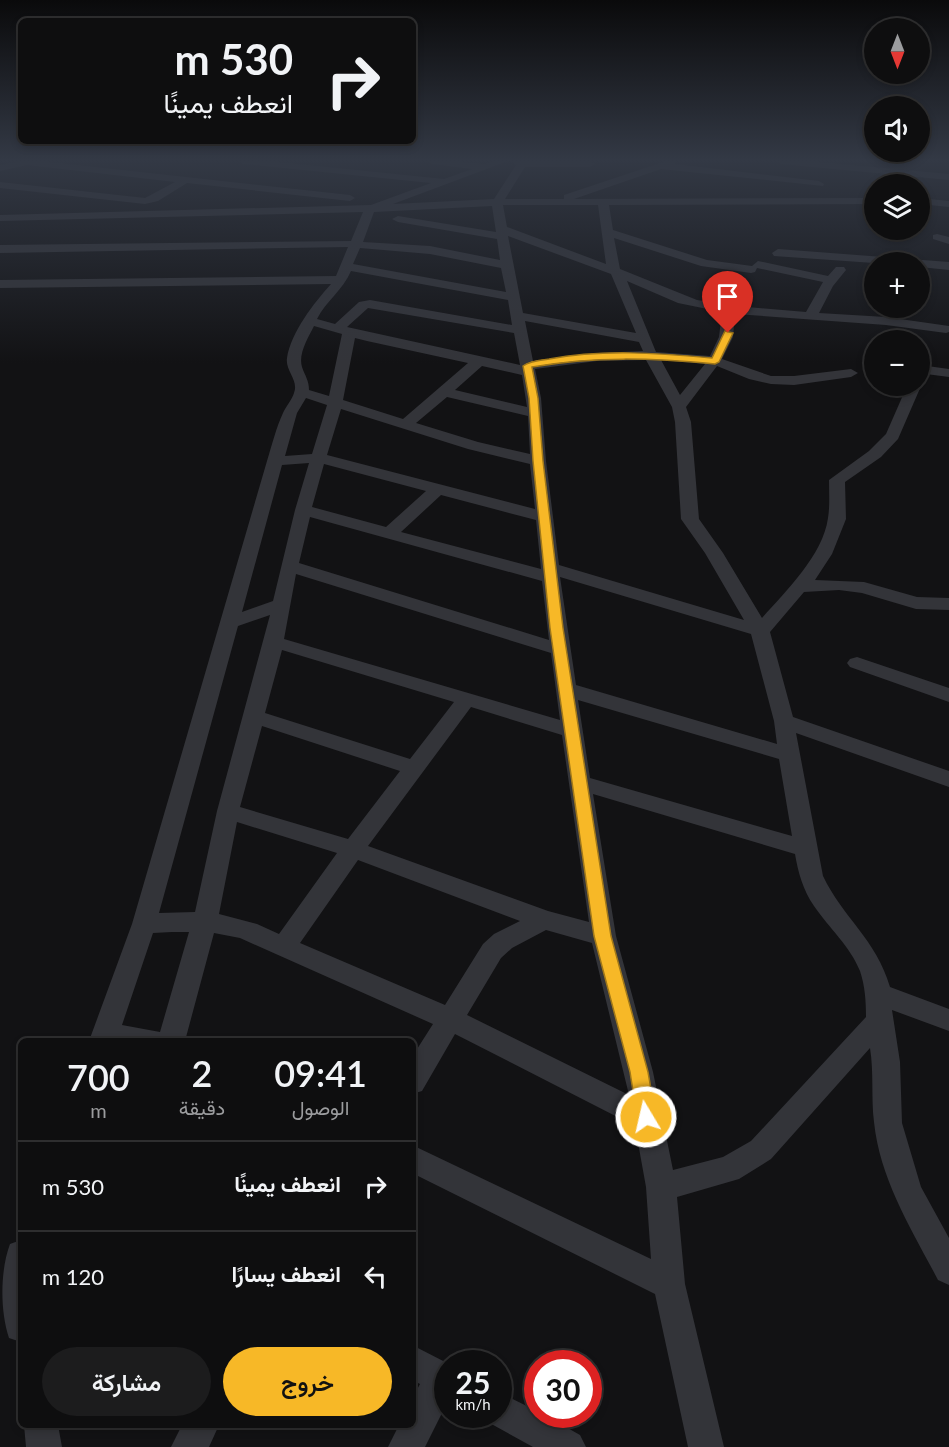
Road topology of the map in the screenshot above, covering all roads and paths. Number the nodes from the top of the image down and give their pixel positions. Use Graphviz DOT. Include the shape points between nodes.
graph roads {
  1 [pos="362,229"];
  2 [pos="469,229"];
  3 [pos="501,229"];
  4 [pos="608,229"];
  5 [pos="609,232"];
  6 [pos="502,233"];
  7 [pos="937,237"];
  8 [pos="949,241"];
  9 [pos="356,244"];
  10 [pos="0,249"];
  11 [pos="778,253"];
  12 [pos="852,258"];
  13 [pos="864,259"];
  14 [pos="930,264"];
  15 [pos="507,265"];
  16 [pos="949,266"];
  17 [pos="348,267"];
  18 [pos="616,272"];
  19 [pos="342,280"];
  20 [pos="831,280"];
  21 [pos="0,284"];
  22 [pos="729,309"];
  23 [pos="812,314"];
  24 [pos="517,315"];
  25 [pos="309,321"];
  26 [pos="946,329"];
  27 [pos="344,331"];
  28 [pos="644,339"];
  29 [pos="651,355"];
  30 [pos="478,362"];
  31 [pos="715,362"];
  32 [pos="528,369"];
  33 [pos="930,370"];
  34 [pos="947,372"];
  35 [pos="851,373"];
  36 [pos="442,391"];
  37 [pos="303,392"];
  38 [pos="910,396"];
  39 [pos="335,403"];
  40 [pos="679,407"];
  41 [pos="534,414"];
  42 [pos="405,425"];
  43 [pos="319,458"];
  44 [pos="274,461"];
  45 [pos="538,461"];
  46 [pos="438,488"];
  47 [pos="303,510"];
  48 [pos="546,517"];
  49 [pos="391,532"];
  50 [pos="289,566"];
  51 [pos="551,573"];
  52 [pos="797,588"];
  53 [pos="282,604"];
  54 [pos="949,604"];
  55 [pos="228,623"];
  56 [pos="760,631"];
  57 [pos="274,642"];
  58 [pos="559,649"];
  59 [pos="857,663"];
  60 [pos="565,689"];
  61 [pos="949,695"];
  62 [pos="466,700"];
  63 [pos="253,716"];
  64 [pos="784,721"];
  65 [pos="571,730"];
  66 [pos="789,755"];
  67 [pos="414,768"];
  68 [pos="949,779"];
  69 [pos="579,782"];
  70 [pos="228,811"];
  71 [pos="805,848"];
  72 [pos="353,849"];
  73 [pos="205,920"];
  74 [pos="544,920"];
  75 [pos="144,924"];
  76 [pos="603,936"];
  77 [pos="284,946"];
  78 [pos="879,1008"];
  79 [pos="450,1019"];
  80 [pos="949,1020"];
  81 [pos="104,1037"];
  82 [pos="172,1038"];
  83 [pos="416,1075"];
  84 [pos="646,1117"];
  85 [pos="416,1160"];
  86 [pos="661,1187"];
  87 [pos="949,1269"];
  88 [pos="669,1284"];
  89 [pos="416,1363"];
  90 [pos="434,1374"];
  91 [pos="434,1399"];
  92 [pos="512,1416"];
  93 [pos="41,1428"];
  94 [pos="200,1428"];
  95 [pos="44,1447"];
  96 [pos="189,1447"];
  97 [pos="406,1447"];
  98 [pos="568,1447"];
  99 [pos="706,1447"];
  1 -- 9 [label="street"];
  2 -- 6 [label="street"];
  3 -- 6 [label="street"];
  4 -- 5 [label="street"];
  5 -- 18 [label="street" via="610,259"];
  5 -- 20 [label="street" via="705,262"];
  6 -- 15 [label="street"];
  6 -- 18 [label="street"];
  7 -- 8 [label="street"];
  9 -- 10 [label="street"];
  9 -- 15 [label="street" via="430,250"];
  9 -- 17 [label="street"];
  11 -- 12 [label="street"];
  12 -- 13 [label="street"];
  12 -- 20 [label="street"];
  14 -- 16 [label="street"];
  15 -- 24 [label="street"];
  17 -- 19 [label="street"];
  17 -- 24 [label="street"];
  18 -- 22 [label="street" via="671,297"];
  18 -- 28 [label="street"];
  19 -- 21 [label="street"];
  19 -- 25 [label="street"];
  20 -- 23 [label="street"];
  22 -- 23 [label="street"];
  22 -- 31 [label="street" via="728,333"];
  23 -- 26 [label="street"];
  24 -- 27 [label="street" via="370,304 364,305"];
  24 -- 28 [label="street"];
  24 -- 32 [label="street"];
  25 -- 27 [label="street"];
  25 -- 37 [label="street" via="294,358"];
  27 -- 30 [label="street"];
  27 -- 39 [label="street"];
  28 -- 29 [label="street"];
  29 -- 31 [label="street"];
  29 -- 32 [label="street" via="580,357"];
  29 -- 40 [label="street"];
  30 -- 32 [label="street"];
  30 -- 36 [label="street"];
  31 -- 35 [label="street" via="769,380"];
  31 -- 40 [label="street"];
  32 -- 41 [label="street"];
  33 -- 34 [label="street"];
  36 -- 41 [label="street"];
  36 -- 42 [label="street"];
  37 -- 39 [label="street"];
  37 -- 44 [label="street" via="290,414"];
  38 -- 52 [label="street" via="892,436 875,454 837,480 837,519 814,570"];
  39 -- 42 [label="street"];
  39 -- 43 [label="street"];
  40 -- 56 [label="street" via="690,519"];
  41 -- 45 [label="street"];
  42 -- 45 [label="street"];
  43 -- 44 [label="street"];
  43 -- 46 [label="street"];
  43 -- 47 [label="street"];
  44 -- 55 [label="street"];
  45 -- 48 [label="street"];
  46 -- 48 [label="street"];
  46 -- 49 [label="street"];
  47 -- 49 [label="street"];
  47 -- 50 [label="street"];
  48 -- 51 [label="street"];
  49 -- 51 [label="street"];
  50 -- 53 [label="street"];
  50 -- 58 [label="street"];
  51 -- 56 [label="street"];
  51 -- 58 [label="street"];
  52 -- 54 [label="street" via="839,585 916,603"];
  52 -- 56 [label="street"];
  53 -- 55 [label="street"];
  53 -- 57 [label="street"];
  55 -- 75 [label="street"];
  56 -- 64 [label="street"];
  57 -- 62 [label="street" via="351,662"];
  57 -- 63 [label="street"];
  58 -- 60 [label="street"];
  59 -- 61 [label="street"];
  60 -- 65 [label="street"];
  60 -- 66 [label="street"];
  62 -- 65 [label="street"];
  62 -- 67 [label="street"];
  63 -- 67 [label="street"];
  63 -- 70 [label="street"];
  64 -- 66 [label="street"];
  64 -- 68 [label="street"];
  65 -- 69 [label="street"];
  66 -- 71 [label="street"];
  67 -- 72 [label="street"];
  69 -- 71 [label="street"];
  69 -- 76 [label="street"];
  70 -- 72 [label="street"];
  70 -- 73 [label="street"];
  71 -- 78 [label="street" via="810,876 822,899 856,941 872,969"];
  72 -- 74 [label="street"];
  72 -- 77 [label="street"];
  73 -- 75 [label="street"];
  73 -- 77 [label="street" via="228,924"];
  73 -- 82 [label="street"];
  74 -- 76 [label="street"];
  74 -- 79 [label="street" via="492,951"];
  75 -- 81 [label="street"];
  76 -- 84 [label="street" via="639,1072"];
  77 -- 79 [label="street"];
  78 -- 80 [label="street"];
  78 -- 86 [label="street" via="831,1071 761,1150 729,1169"];
  78 -- 87 [label="street" via="888,1123 896,1158 908,1194"];
  79 -- 83 [label="street"];
  79 -- 84 [label="street"];
  84 -- 86 [label="street"];
  85 -- 88 [label="street"];
  86 -- 88 [label="street"];
  88 -- 99 [label="street"];
  89 -- 90 [label="street"];
  91 -- 97 [label="street"];
  92 -- 98 [label="street"];
  93 -- 95 [label="street"];
  94 -- 96 [label="street"];
}
